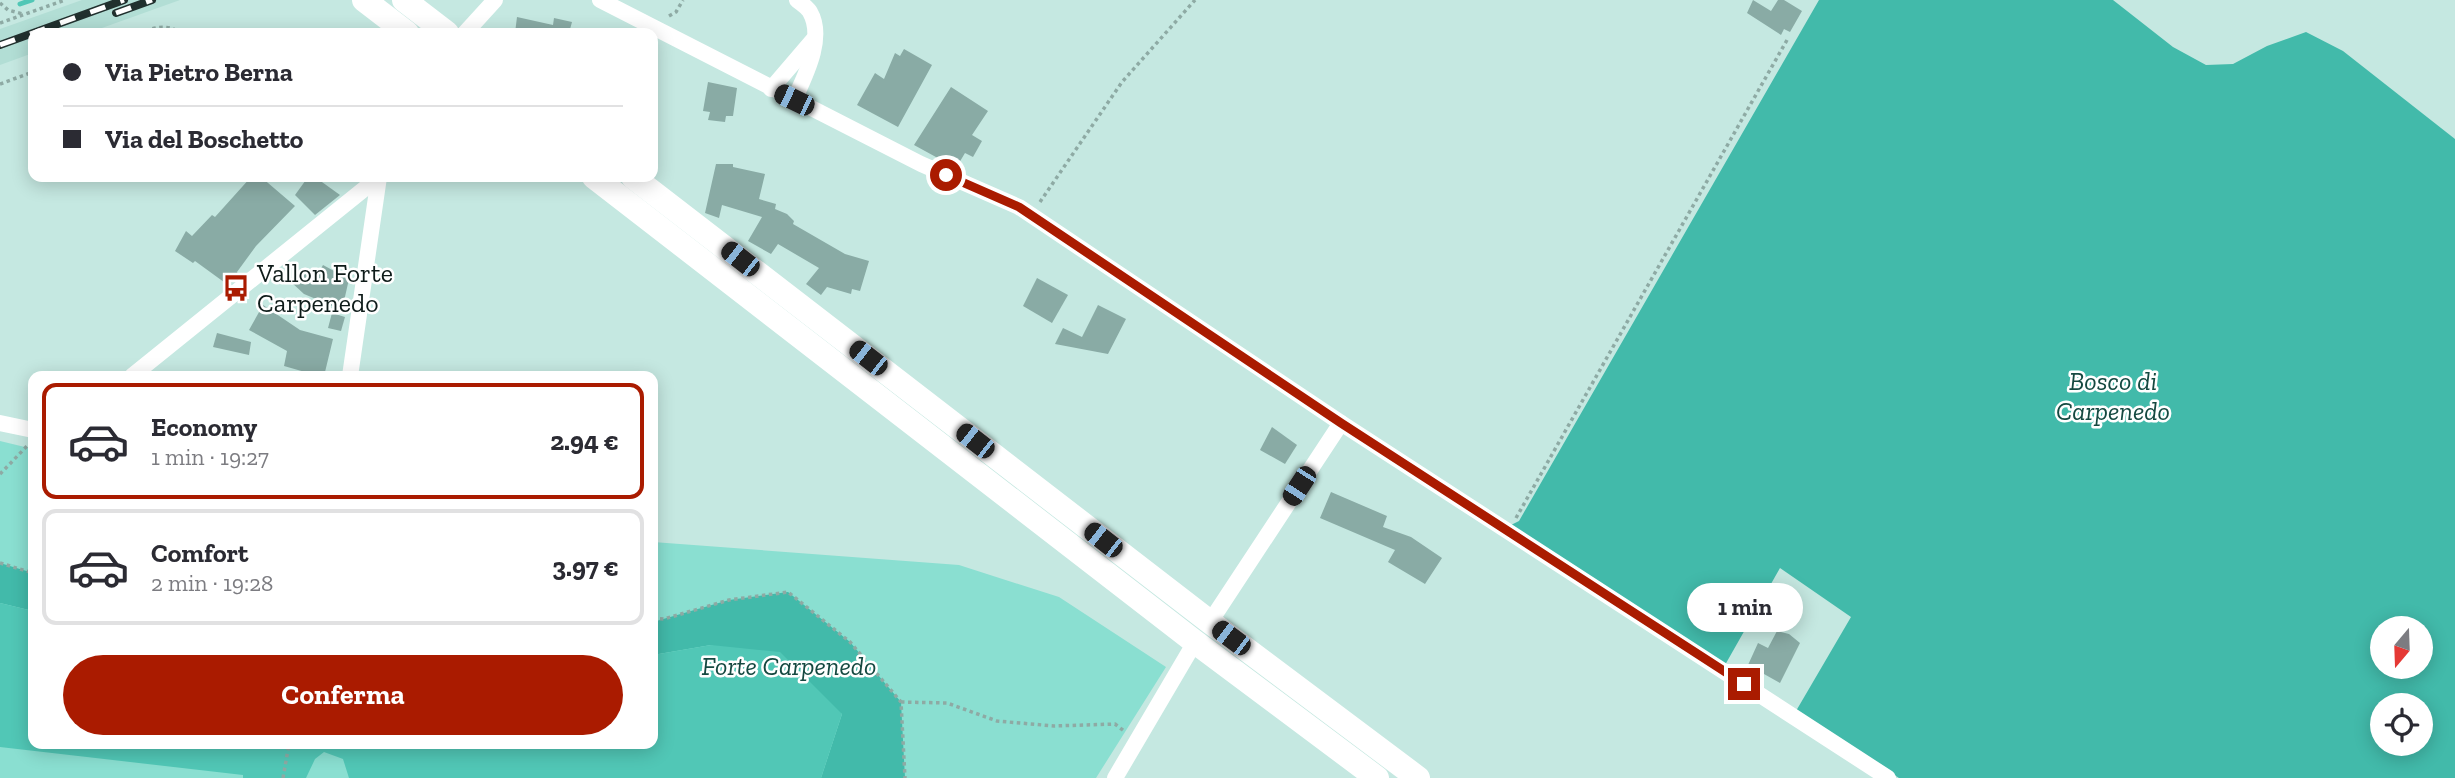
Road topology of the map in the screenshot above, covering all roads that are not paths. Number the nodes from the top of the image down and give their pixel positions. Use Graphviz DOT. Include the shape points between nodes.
graph roads {
  1 [pos="364,0"];
  2 [pos="404,0"];
  3 [pos="495,0"];
  4 [pos="600,0"];
  5 [pos="797,0"];
  6 [pos="400,28"];
  7 [pos="440,28"];
  8 [pos="470,28"];
  9 [pos="654,28"];
  10 [pos="658,30"];
  11 [pos="815,38"];
  12 [pos="771,89"];
  13 [pos="794,100"];
  14 [pos="373,182"];
  15 [pos="378,182"];
  16 [pos="600,182"];
  17 [pos="639,182"];
  18 [pos="138,371"];
  19 [pos="351,371"];
  20 [pos="0,423"];
  21 [pos="1341,423"];
  22 [pos="28,429"];
  23 [pos="1210,622"];
  24 [pos="1195,642"];
  25 [pos="1115,778"];
  26 [pos="1377,778"];
  27 [pos="1418,778"];
  28 [pos="1888,778"];
  1 -- 6 [label="main road"];
  2 -- 7 [label="main road"];
  3 -- 8 [label="street"];
  4 -- 9 [label="street"];
  5 -- 11 [label="street" via="810,12"];
  10 -- 12 [label="street"];
  11 -- 12 [label="street"];
  11 -- 13 [label="street" via="810,64"];
  12 -- 13 [label="street"];
  13 -- 21 [label="street" via="1032,216"];
  14 -- 18 [label="street"];
  15 -- 19 [label="street"];
  16 -- 24 [label="main road"];
  17 -- 23 [label="main road"];
  20 -- 22 [label="street"];
  21 -- 23 [label="street"];
  21 -- 28 [label="street"];
  23 -- 27 [label="main road"];
  24 -- 25 [label="street"];
  24 -- 26 [label="main road"];
}
